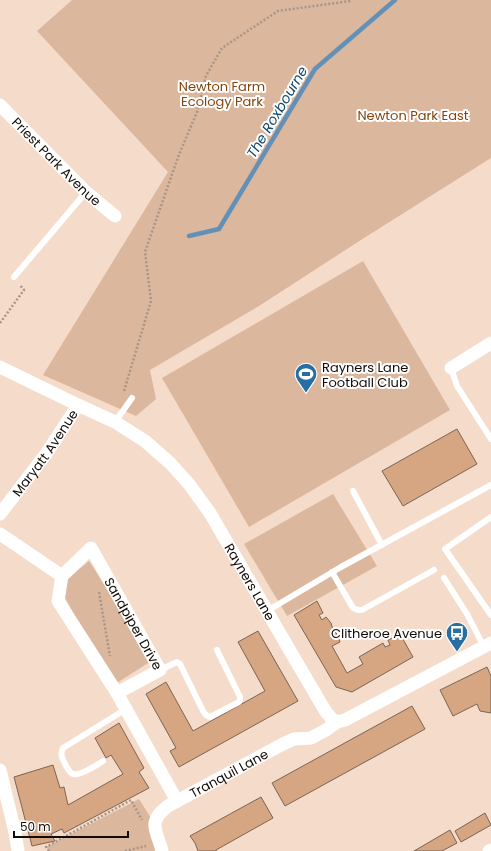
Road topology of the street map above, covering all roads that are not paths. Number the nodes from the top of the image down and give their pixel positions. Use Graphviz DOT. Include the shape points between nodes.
graph roads {
  1 [pos="0,105"];
  2 [pos="86,192"];
  3 [pos="115,216"];
  4 [pos="14,277"];
  5 [pos="491,343"];
  6 [pos="0,367"];
  7 [pos="451,368"];
  8 [pos="132,398"];
  9 [pos="78,405"];
  10 [pos="115,422"];
  11 [pos="491,439"];
  12 [pos="491,485"];
  13 [pos="353,491"];
  14 [pos="0,514"];
  15 [pos="491,517"];
  16 [pos="0,534"];
  17 [pos="382,545"];
  18 [pos="434,570"];
  19 [pos="332,572"];
  20 [pos="62,576"];
  21 [pos="444,578"];
  22 [pos="267,612"];
  23 [pos="491,614"];
  24 [pos="488,645"];
  25 [pos="217,650"];
  26 [pos="160,670"];
  27 [pos="117,693"];
  28 [pos="126,709"];
  29 [pos="337,722"];
  30 [pos="103,761"];
  31 [pos="0,770"];
  32 [pos="178,801"];
  33 [pos="18,851"];
  34 [pos="162,851"];
  1 -- 2 [label="street, Priest Park Avenue"];
  2 -- 3 [label="street, Priest Park Avenue"];
  2 -- 4 [label="lane"];
  5 -- 7 [label="street"];
  6 -- 9 [label="street, Rayners Lane"];
  7 -- 11 [label="lane" via="458,386"];
  8 -- 10 [label="lane"];
  9 -- 10 [label="street, Rayners Lane"];
  9 -- 14 [label="street, Maryatt Avenue" via="46,454"];
  10 -- 22 [label="street, Rayners Lane" via="145,441 190,484 210,513"];
  12 -- 17 [label="lane"];
  13 -- 17 [label="lane"];
  15 -- 23 [label="lane" via="445,549"];
  16 -- 20 [label="street"];
  17 -- 19 [label="lane"];
  18 -- 19 [label="lane" via="362,610 353,608"];
  19 -- 22 [label="lane"];
  20 -- 26 [label="street, Sandpiper Drive" via="91,548"];
  20 -- 27 [label="street" via="58,601"];
  21 -- 24 [label="lane"];
  22 -- 29 [label="street, Rayners Lane" via="326,712"];
  24 -- 29 [label="street"];
  25 -- 26 [label="lane" via="240,700 210,717 203,711 180,664 177,662"];
  26 -- 27 [label="street, Sandpiper Drive"];
  27 -- 28 [label="street"];
  28 -- 30 [label="lane" via="63,748 61,753 62,759 73,774 79,774"];
  28 -- 32 [label="street"];
  29 -- 32 [label="street, Tranquil Lane" via="312,738 294,739 282,744"];
  31 -- 33 [label="street"];
  32 -- 34 [label="street, Tranquil Lane" via="159,813 154,823"];
}
